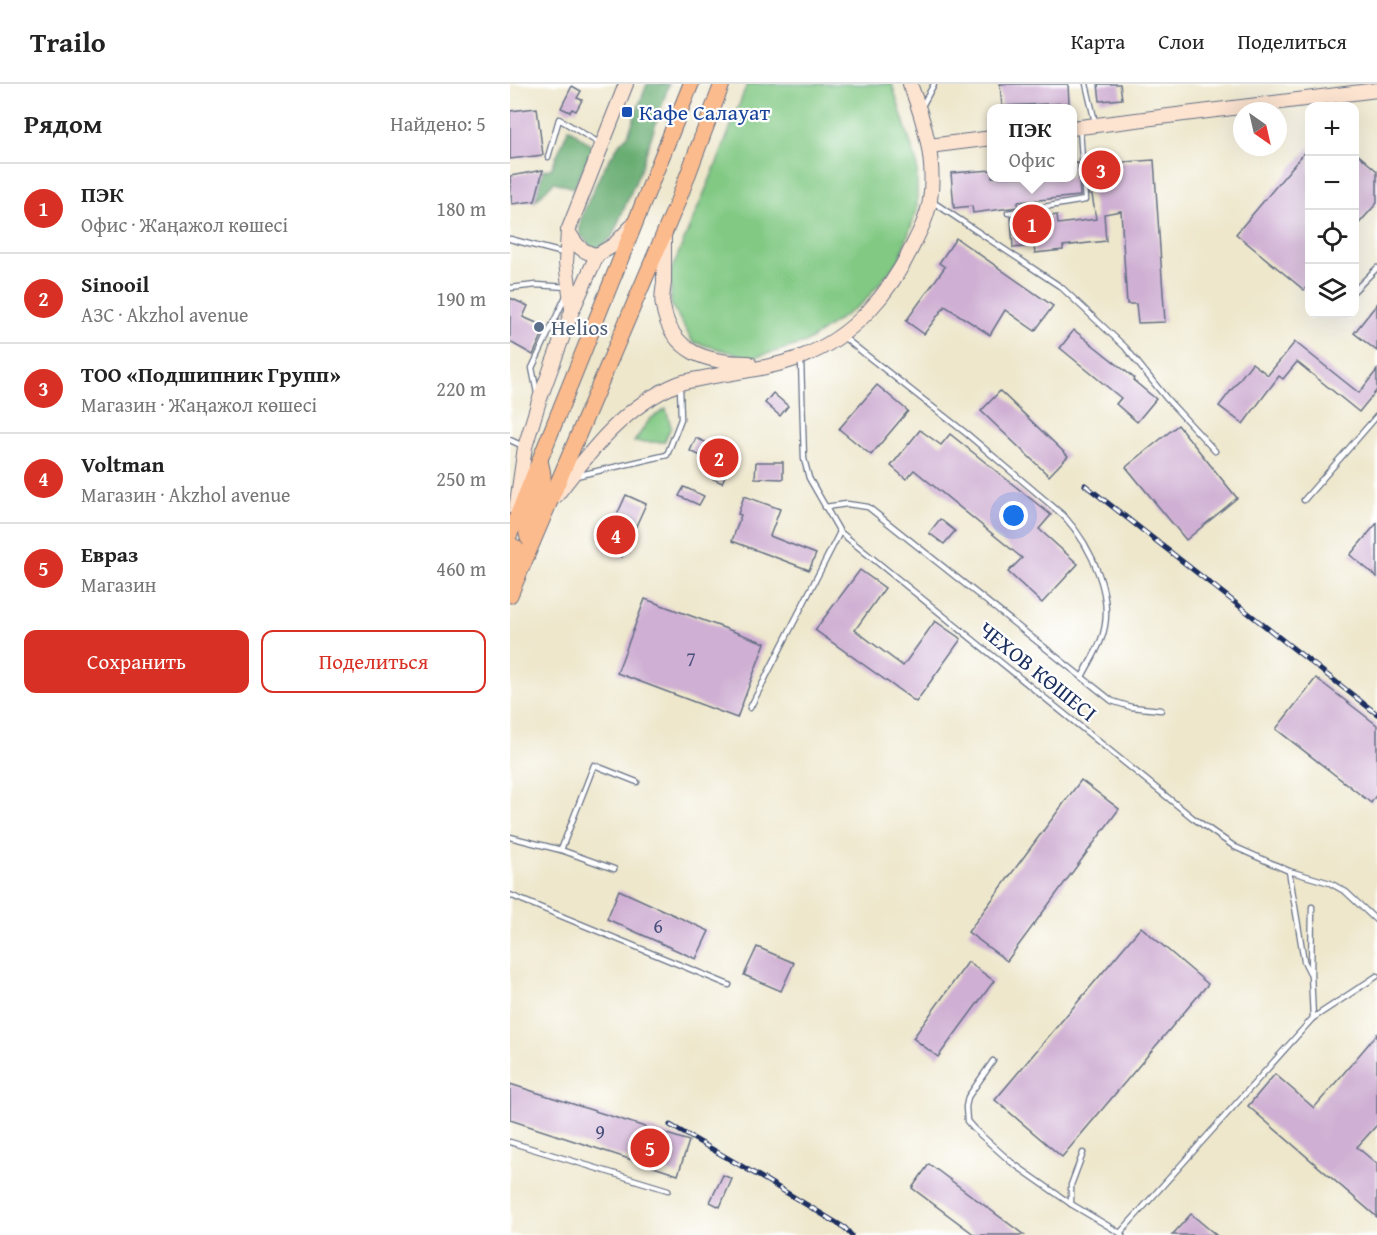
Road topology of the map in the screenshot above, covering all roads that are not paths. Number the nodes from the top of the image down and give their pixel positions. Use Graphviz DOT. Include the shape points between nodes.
graph roads {
  1 [pos="626,84"];
  2 [pos="691,84"];
  3 [pos="722,84"];
  4 [pos="910,84"];
  5 [pos="934,84"];
  6 [pos="1086,84"];
  7 [pos="1377,90"];
  8 [pos="920,110"];
  9 [pos="1096,125"];
  10 [pos="1077,128"];
  11 [pos="1077,136"];
  12 [pos="987,139"];
  13 [pos="602,145"];
  14 [pos="928,146"];
  15 [pos="548,156"];
  16 [pos="930,201"];
  17 [pos="1008,213"];
  18 [pos="638,218"];
  19 [pos="568,231"];
  20 [pos="664,234"];
  21 [pos="510,239"];
  22 [pos="566,254"];
  23 [pos="597,255"];
  24 [pos="1377,267"];
  25 [pos="1359,286"];
  26 [pos="510,288"];
  27 [pos="569,288"];
  28 [pos="572,311"];
  29 [pos="842,336"];
  30 [pos="801,357"];
  31 [pos="778,363"];
  32 [pos="680,383"];
  33 [pos="539,401"];
  34 [pos="1377,416"];
  35 [pos="510,440"];
  36 [pos="525,447"];
  37 [pos="1215,451"];
  38 [pos="540,461"];
  39 [pos="570,477"];
  40 [pos="1304,500"];
  41 [pos="549,505"];
  42 [pos="825,507"];
  43 [pos="512,523"];
  44 [pos="840,532"];
  45 [pos="532,541"];
  46 [pos="510,544"];
  47 [pos="510,572"];
  48 [pos="510,595"];
  49 [pos="1082,677"];
  50 [pos="750,708"];
  51 [pos="1161,710"];
  52 [pos="637,782"];
  53 [pos="510,837"];
  54 [pos="561,850"];
  55 [pos="614,868"];
  56 [pos="1288,871"];
  57 [pos="510,895"];
  58 [pos="1312,907"];
  59 [pos="1377,921"];
  60 [pos="1311,974"];
  61 [pos="1377,976"];
  62 [pos="729,985"];
  63 [pos="1313,1018"];
  64 [pos="993,1061"];
  65 [pos="510,1142"];
  66 [pos="1083,1153"];
  67 [pos="668,1190"];
  68 [pos="1071,1204"];
  69 [pos="1121,1234"];
  1 -- 13 [label="main road"];
  2 -- 18 [label="main road"];
  3 -- 20 [label="main road"];
  4 -- 8 [label="main road"];
  5 -- 8 [label="lane"];
  6 -- 9 [label="lane"];
  7 -- 9 [label="main road"];
  8 -- 14 [label="main road"];
  9 -- 10 [label="main road"];
  11 -- 17 [label="lane" via="1085,200"];
  12 -- 14 [label="main road"];
  13 -- 15 [label="lane" via="560,118"];
  13 -- 19 [label="main road"];
  14 -- 16 [label="main road"];
  16 -- 29 [label="main road" via="907,259 867,314"];
  16 -- 37 [label="lane" via="1061,287 1125,347"];
  18 -- 23 [label="main road" via="624,237"];
  18 -- 38 [label="main road"];
  19 -- 22 [label="main road"];
  19 -- 23 [label="main road" via="577,246"];
  20 -- 31 [label="main road" via="662,305 676,339 699,356 715,361"];
  20 -- 41 [label="main road"];
  21 -- 22 [label="lane"];
  22 -- 27 [label="main road"];
  23 -- 28 [label="main road"];
  24 -- 25 [label="lane"];
  26 -- 27 [label="lane"];
  27 -- 28 [label="main road"];
  27 -- 33 [label="lane" via="532,368"];
  28 -- 33 [label="main road"];
  29 -- 30 [label="main road"];
  29 -- 49 [label="lane" via="1077,530 1102,583 1105,605 1102,639"];
  30 -- 31 [label="main road"];
  30 -- 42 [label="lane, ЧЕХОВ КӨШЕСІ" via="804,459 809,478"];
  31 -- 32 [label="main road"];
  32 -- 39 [label="main road" via="661,391 624,417"];
  32 -- 39 [label="lane" via="681,419 667,455"];
  33 -- 36 [label="main road"];
  34 -- 40 [label="lane"];
  35 -- 36 [label="lane"];
  36 -- 43 [label="main road"];
  38 -- 43 [label="main road"];
  38 -- 45 [label="main road" via="543,487 526,526"];
  39 -- 41 [label="main road"];
  41 -- 45 [label="main road"];
  42 -- 44 [label="lane, ЧЕХОВ КӨШЕСІ"];
  42 -- 49 [label="lane" via="868,507"];
  44 -- 50 [label="lane"];
  44 -- 56 [label="lane, ЧЕХОВ КӨШЕСІ" via="1193,818 1235,847"];
  45 -- 48 [label="main road"];
  46 -- 47 [label="main road" via="517,553"];
  49 -- 51 [label="lane" via="1112,701"];
  52 -- 54 [label="lane" via="594,765"];
  53 -- 54 [label="lane"];
  54 -- 55 [label="lane"];
  56 -- 59 [label="lane, ЧЕХОВ КӨШЕСІ" via="1330,883 1346,892"];
  56 -- 60 [label="lane" via="1304,961"];
  57 -- 62 [label="lane"];
  58 -- 60 [label="lane"];
  60 -- 63 [label="lane"];
  61 -- 63 [label="lane"];
  63 -- 69 [label="lane"];
  64 -- 68 [label="lane" via="968,1097 967,1121 1011,1162"];
  65 -- 67 [label="lane"];
  66 -- 68 [label="lane" via="1071,1185"];
  68 -- 69 [label="lane"];
}
